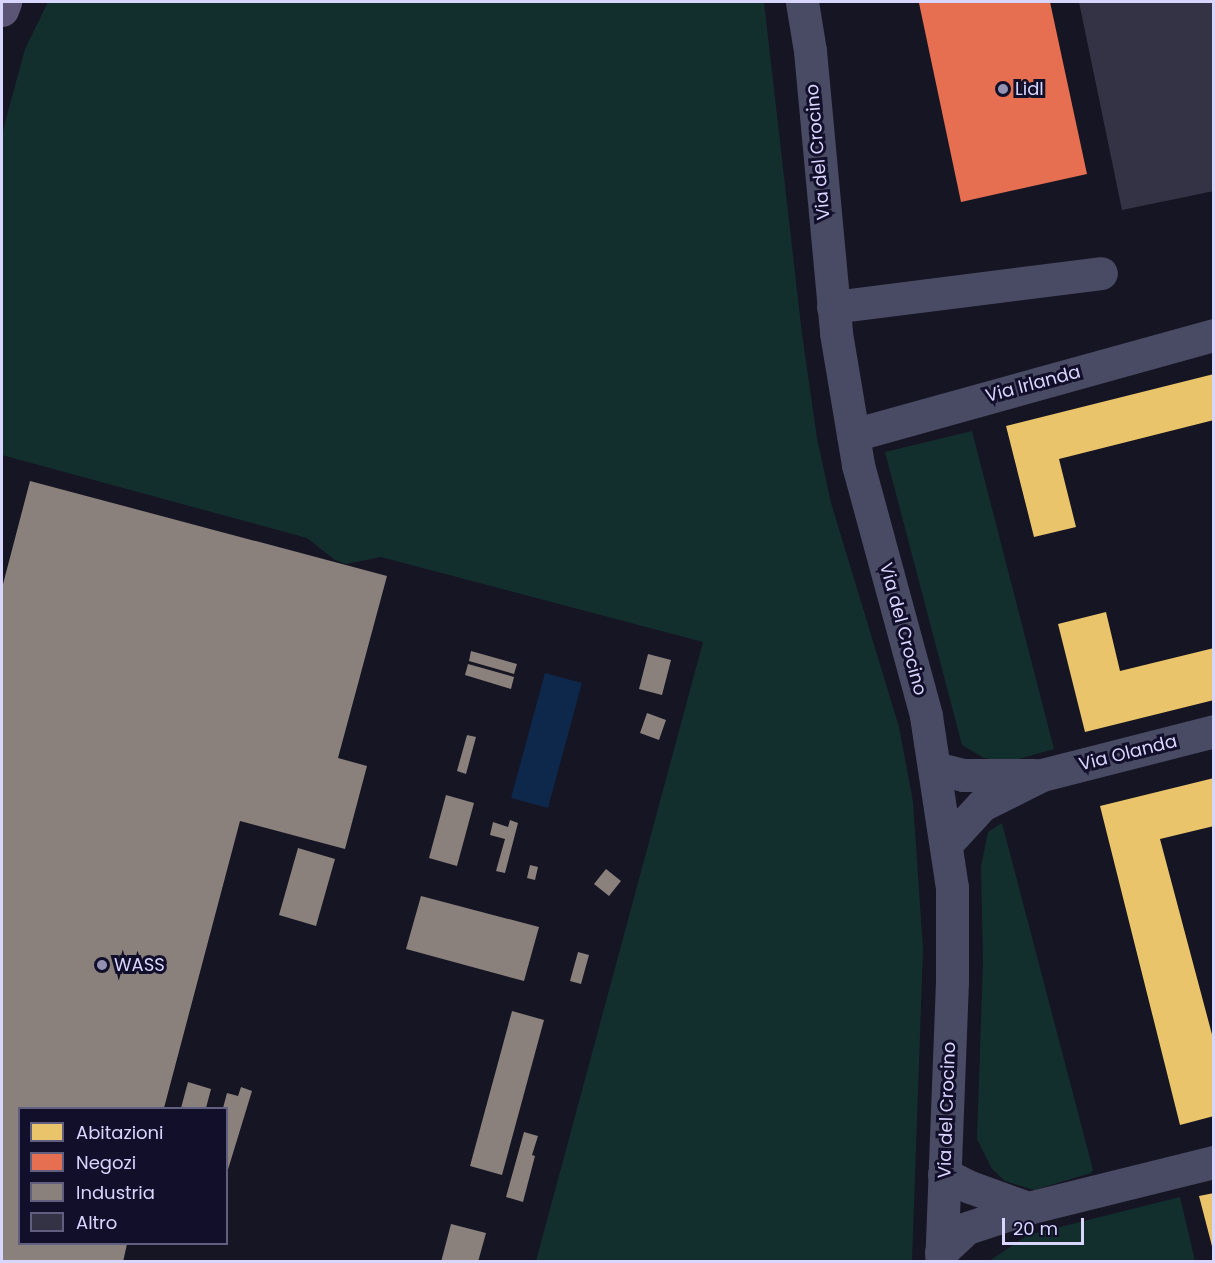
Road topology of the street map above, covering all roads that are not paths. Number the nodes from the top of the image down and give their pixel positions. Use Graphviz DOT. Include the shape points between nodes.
graph roads {
  1 [pos="5,2"];
  2 [pos="802,2"];
  3 [pos="2,10"];
  4 [pos="1101,273"];
  5 [pos="834,307"];
  6 [pos="1214,335"];
  7 [pos="853,435"];
  8 [pos="1214,731"];
  9 [pos="935,768"];
  10 [pos="1042,775"];
  11 [pos="946,844"];
  12 [pos="1214,1162"];
  13 [pos="944,1174"];
  14 [pos="1028,1208"];
  15 [pos="941,1257"];
  1 -- 3 [label="main road"];
  2 -- 5 [label="street, Via del Crocino"];
  4 -- 5 [label="street"];
  5 -- 7 [label="street, Via del Crocino"];
  6 -- 7 [label="street, Via Irlanda"];
  7 -- 9 [label="street, Via del Crocino" via="926,716"];
  8 -- 10 [label="street, Via Olanda"];
  9 -- 10 [label="street, Via Olanda" via="963,775"];
  9 -- 11 [label="street, Via del Crocino"];
  10 -- 11 [label="street, Via Olanda" via="982,805"];
  11 -- 13 [label="street, Via del Crocino" via="952,887 952,981"];
  12 -- 14 [label="street"];
  13 -- 14 [label="street"];
  13 -- 15 [label="street, Via del Crocino"];
  14 -- 15 [label="street" via="967,1227"];
}
